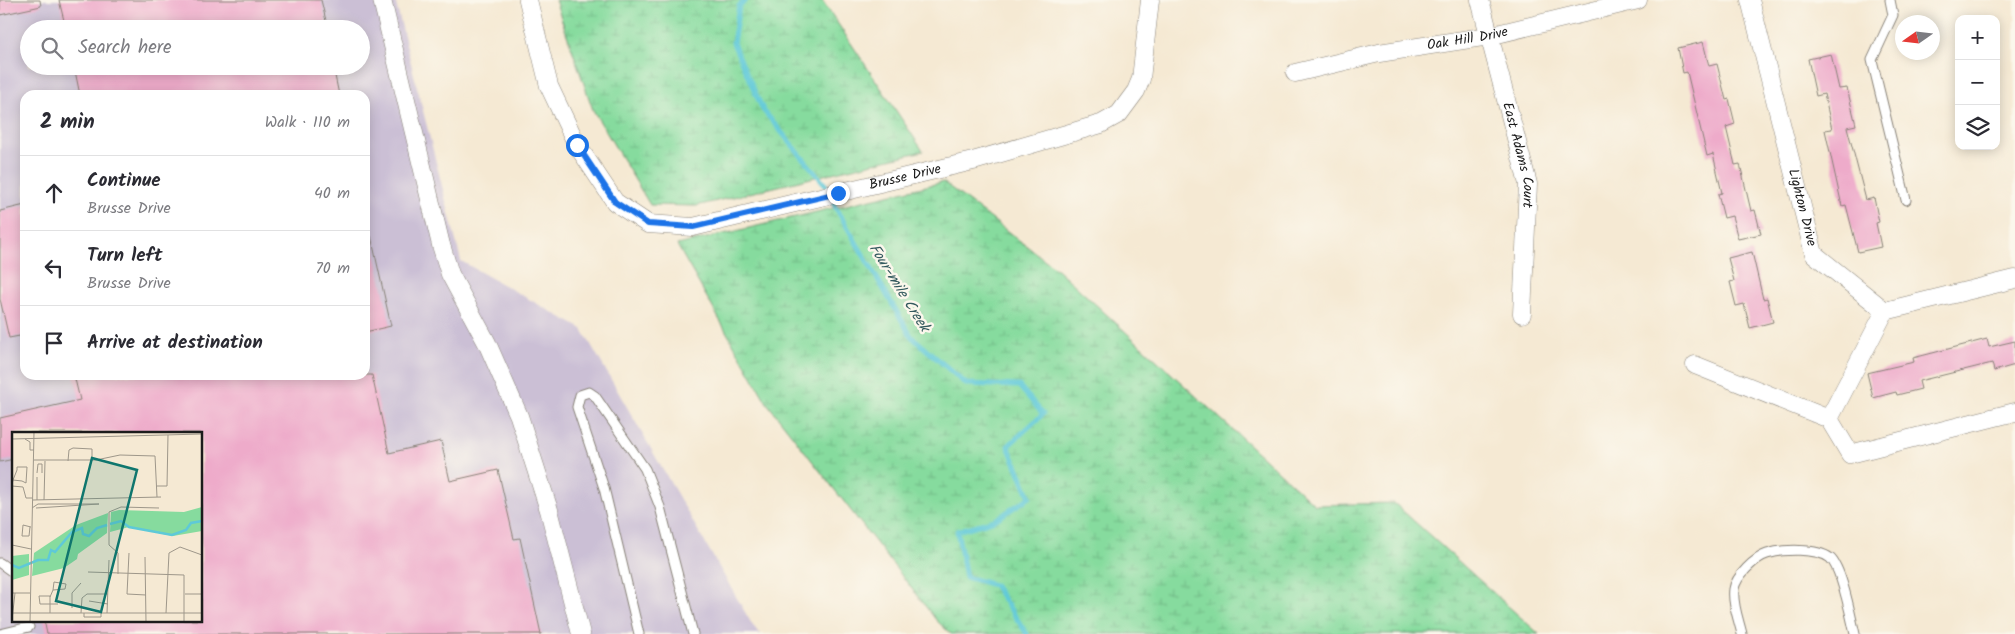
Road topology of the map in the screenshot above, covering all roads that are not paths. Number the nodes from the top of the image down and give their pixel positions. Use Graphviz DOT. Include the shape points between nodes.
graph roads {
  1 [pos="382,0"];
  2 [pos="528,0"];
  3 [pos="1150,0"];
  4 [pos="1480,0"];
  5 [pos="1638,0"];
  6 [pos="1750,0"];
  7 [pos="1890,0"];
  8 [pos="1489,36"];
  9 [pos="1296,73"];
  10 [pos="1906,200"];
  11 [pos="2015,279"];
  12 [pos="1886,311"];
  13 [pos="1522,314"];
  14 [pos="1695,365"];
  15 [pos="2015,412"];
  16 [pos="1829,419"];
  17 [pos="0,563"];
  18 [pos="12,572"];
  19 [pos="28,627"];
  20 [pos="0,634"];
  21 [pos="581,634"];
  22 [pos="639,634"];
  23 [pos="693,634"];
  24 [pos="1742,634"];
  25 [pos="1855,634"];
  1 -- 21 [label="street" via="450,274 488,343 519,416 549,510"];
  2 -- 3 [label="street, Brusse Drive" via="549,86 577,145 615,202 648,224 693,227 973,161 1101,124 1119,114 1141,79"];
  4 -- 8 [label="street, East Adams Court"];
  5 -- 8 [label="street, Oak Hill Drive"];
  6 -- 12 [label="street, Lighton Drive" via="1814,254"];
  7 -- 10 [label="lane" via="1893,15 1872,60"];
  8 -- 9 [label="street, Oak Hill Drive" via="1379,53"];
  8 -- 13 [label="street, East Adams Court" via="1528,184"];
  11 -- 12 [label="street"];
  12 -- 16 [label="street"];
  14 -- 16 [label="street"];
  15 -- 16 [label="street" via="1850,454"];
  17 -- 18 [label="lane"];
  19 -- 20 [label="lane"];
  22 -- 23 [label="lane" via="604,488 577,407 580,395 589,392 645,469 660,507"];
  24 -- 25 [label="lane" via="1734,588 1743,572 1767,554 1818,551 1832,559 1839,574"];
}
